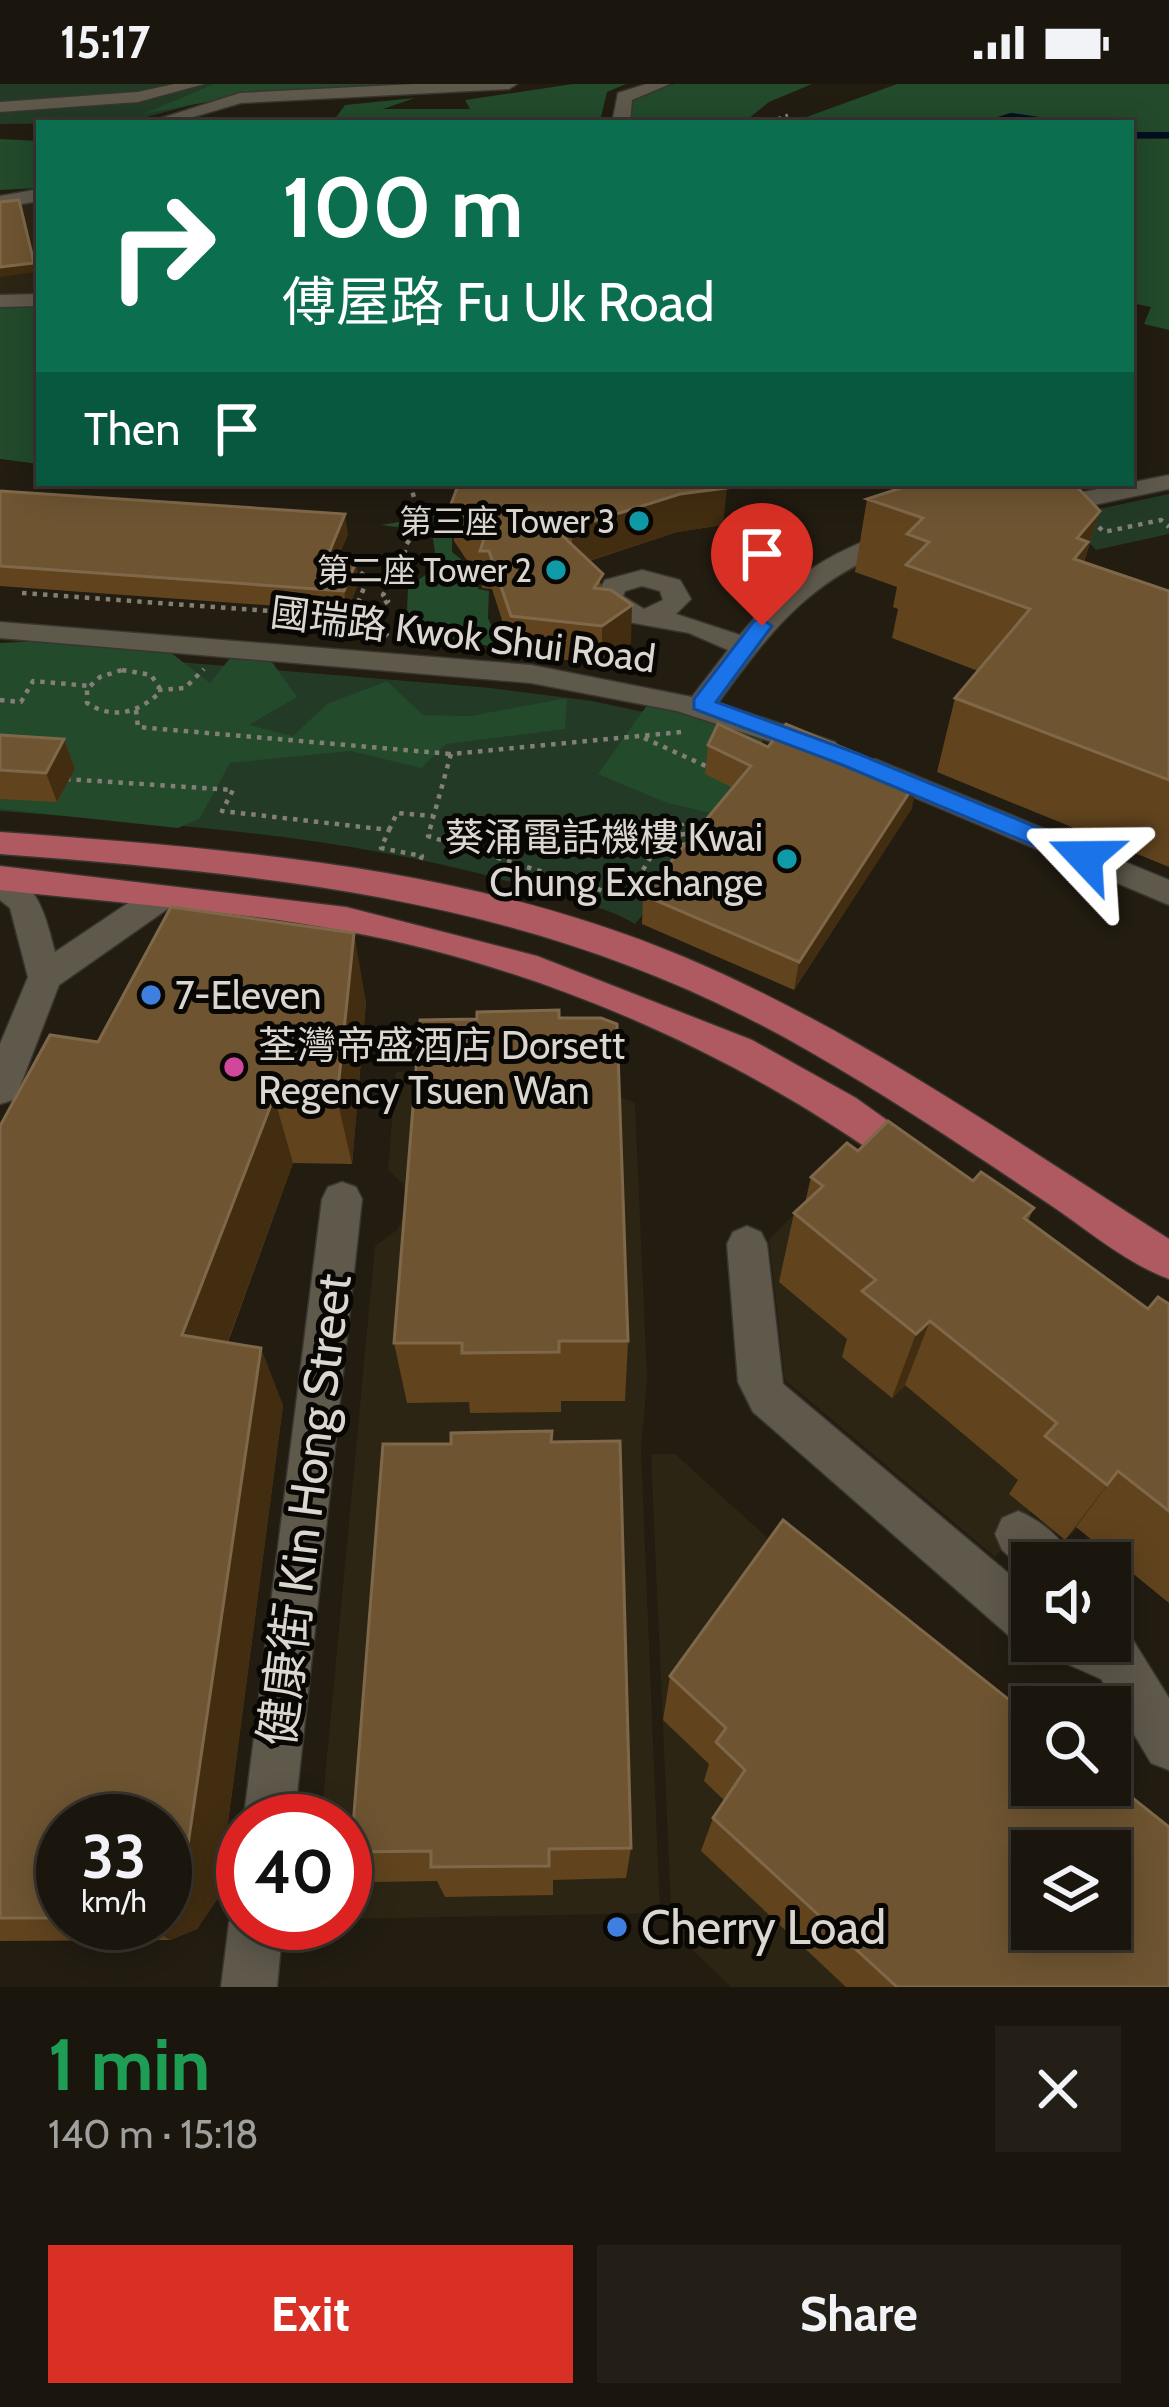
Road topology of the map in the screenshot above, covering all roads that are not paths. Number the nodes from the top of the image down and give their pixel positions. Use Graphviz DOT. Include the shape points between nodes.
graph roads {
  1 [pos="196,84"];
  2 [pos="509,84"];
  3 [pos="662,84"];
  4 [pos="0,106"];
  5 [pos="165,120"];
  6 [pos="621,120"];
  7 [pos="36,196"];
  8 [pos="0,202"];
  9 [pos="36,300"];
  10 [pos="0,301"];
  11 [pos="1169,482"];
  12 [pos="1032,517"];
  13 [pos="935,529"];
  14 [pos="661,611"];
  15 [pos="0,630"];
  16 [pos="745,647"];
  17 [pos="701,717"];
  18 [pos="0,843"];
  19 [pos="0,880"];
  20 [pos="1169,893"];
  21 [pos="164,895"];
  22 [pos="45,977"];
  23 [pos="0,1089"];
  24 [pos="949,1185"];
  25 [pos="1061,1193"];
  26 [pos="342,1199"];
  27 [pos="747,1244"];
  28 [pos="1169,1261"];
  29 [pos="1169,1289"];
  30 [pos="1011,1606"];
  31 [pos="1118,1662"];
  32 [pos="1169,1745"];
  33 [pos="271,1794"];
  34 [pos="253,1950"];
  35 [pos="249,1987"];
  1 -- 4 [label="street" via="138,97"];
  2 -- 5 [label="street" via="239,98"];
  3 -- 6 [label="street" via="624,97"];
  7 -- 8 [label="street"];
  9 -- 10 [label="street"];
  11 -- 12 [label="street"];
  13 -- 16 [label="street" via="823,568 778,604"];
  14 -- 16 [label="street"];
  15 -- 17 [label="street, 國瑞路 Kwok Shui Road" via="531,674"];
  16 -- 17 [label="street"];
  17 -- 20 [label="street, 國瑞路 Kwok Shui Road" via="914,785"];
  18 -- 25 [label="main road" via="231,860 348,878 590,935 770,1014"];
  19 -- 21 [label="main road"];
  19 -- 22 [label="street" via="25,903"];
  21 -- 22 [label="street"];
  21 -- 24 [label="main road" via="346,919 537,969 739,1050 843,1109"];
  22 -- 23 [label="street"];
  25 -- 28 [label="main road"];
  25 -- 29 [label="main road"];
  26 -- 33 [label="street, 健康街 Kin Hong Street"];
  27 -- 30 [label="street" via="768,1398"];
  31 -- 32 [label="street"];
  34 -- 35 [label="street"];
}
